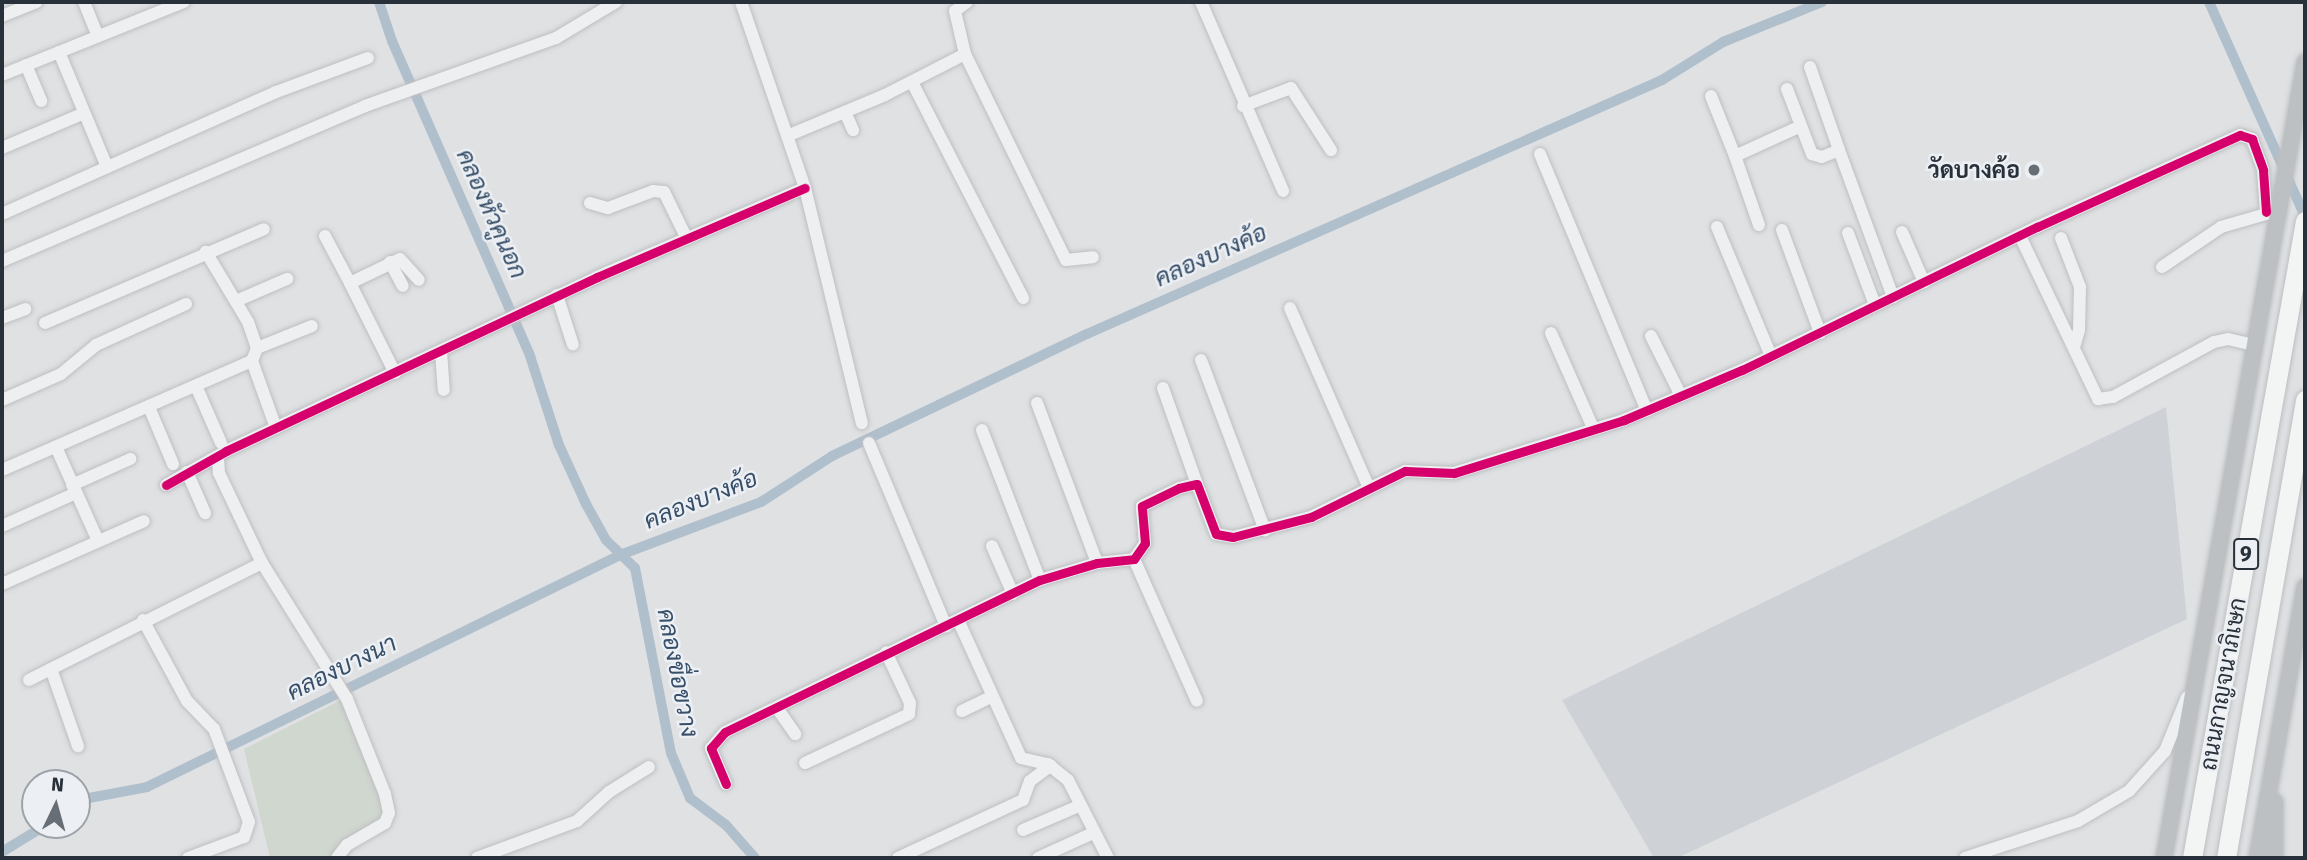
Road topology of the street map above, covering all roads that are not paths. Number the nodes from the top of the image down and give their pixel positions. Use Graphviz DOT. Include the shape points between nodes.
graph roads {
  1 [pos="36,2"];
  2 [pos="84,2"];
  3 [pos="184,2"];
  4 [pos="616,2"];
  5 [pos="741,2"];
  6 [pos="967,2"];
  7 [pos="1200,2"];
  8 [pos="2,16"];
  9 [pos="99,36"];
  10 [pos="59,52"];
  11 [pos="965,54"];
  12 [pos="368,58"];
  13 [pos="2305,62"];
  14 [pos="26,65"];
  15 [pos="1810,67"];
  16 [pos="2,75"];
  17 [pos="912,82"];
  18 [pos="1787,89"];
  19 [pos="1711,96"];
  20 [pos="41,101"];
  21 [pos="1243,106"];
  22 [pos="845,112"];
  23 [pos="82,114"];
  24 [pos="1799,127"];
  25 [pos="853,130"];
  26 [pos="787,136"];
  27 [pos="2,148"];
  28 [pos="1332,150"];
  29 [pos="1839,150"];
  30 [pos="1540,154"];
  31 [pos="1735,156"];
  32 [pos="107,167"];
  33 [pos="805,188"];
  34 [pos="1283,191"];
  35 [pos="590,203"];
  36 [pos="2275,208"];
  37 [pos="2,214"];
  38 [pos="2305,221"];
  39 [pos="1759,225"];
  40 [pos="1717,227"];
  41 [pos="264,229"];
  42 [pos="1782,230"];
  43 [pos="1902,232"];
  44 [pos="1848,233"];
  45 [pos="325,236"];
  46 [pos="2020,236"];
  47 [pos="2061,238"];
  48 [pos="687,239"];
  49 [pos="206,252"];
  50 [pos="1093,257"];
  51 [pos="2,261"];
  52 [pos="390,262"];
  53 [pos="2162,267"];
  54 [pos="286,279"];
  55 [pos="419,280"];
  56 [pos="1924,282"];
  57 [pos="350,283"];
  58 [pos="403,286"];
  59 [pos="557,296"];
  60 [pos="1893,297"];
  61 [pos="1023,298"];
  62 [pos="236,301"];
  63 [pos="186,304"];
  64 [pos="1875,305"];
  65 [pos="1290,308"];
  66 [pos="25,309"];
  67 [pos="2,318"];
  68 [pos="46,323"];
  69 [pos="312,326"];
  70 [pos="1551,333"];
  71 [pos="1821,333"];
  72 [pos="1651,336"];
  73 [pos="573,345"];
  74 [pos="2254,345"];
  75 [pos="2074,347"];
  76 [pos="257,348"];
  77 [pos="441,351"];
  78 [pos="1771,356"];
  79 [pos="1201,360"];
  80 [pos="252,361"];
  81 [pos="395,373"];
  82 [pos="196,386"];
  83 [pos="1163,388"];
  84 [pos="444,390"];
  85 [pos="1681,396"];
  86 [pos="2,400"];
  87 [pos="2305,400"];
  88 [pos="1037,403"];
  89 [pos="149,407"];
  90 [pos="1647,411"];
  91 [pos="862,423"];
  92 [pos="276,428"];
  93 [pos="1593,428"];
  94 [pos="982,430"];
  95 [pos="221,443"];
  96 [pos="869,443"];
  97 [pos="56,447"];
  98 [pos="218,458"];
  99 [pos="131,459"];
  100 [pos="173,464"];
  101 [pos="2,470"];
  102 [pos="187,472"];
  103 [pos="1197,484"];
  104 [pos="166,485"];
  105 [pos="1368,486"];
  106 [pos="74,489"];
  107 [pos="205,513"];
  108 [pos="144,521"];
  109 [pos="2,526"];
  110 [pos="1265,530"];
  111 [pos="98,541"];
  112 [pos="992,546"];
  113 [pos="1134,559"];
  114 [pos="262,563"];
  115 [pos="1097,563"];
  116 [pos="1040,580"];
  117 [pos="2,584"];
  118 [pos="2305,587"];
  119 [pos="1013,594"];
  120 [pos="143,620"];
  121 [pos="959,622"];
  122 [pos="946,626"];
  123 [pos="886,652"];
  124 [pos="51,669"];
  125 [pos="29,680"];
  126 [pos="2193,683"];
  127 [pos="993,696"];
  128 [pos="1197,701"];
  129 [pos="777,708"];
  130 [pos="962,711"];
  131 [pos="795,734"];
  132 [pos="78,746"];
  133 [pos="2275,757"];
  134 [pos="805,763"];
  135 [pos="1051,765"];
  136 [pos="649,767"];
  137 [pos="726,784"];
  138 [pos="1081,805"];
  139 [pos="1023,830"];
  140 [pos="1093,833"];
  141 [pos="188,858"];
  142 [pos="337,858"];
  143 [pos="477,858"];
  144 [pos="898,858"];
  145 [pos="1038,858"];
  146 [pos="1108,858"];
  147 [pos="1965,858"];
  148 [pos="2164,858"];
  149 [pos="2192,858"];
  150 [pos="2226,858"];
  151 [pos="2257,858"];
  152 [pos="2276,858"];
  1 -- 8 [label="street"];
  2 -- 9 [label="street"];
  3 -- 9 [label="street"];
  4 -- 51 [label="street" via="556,38 394,94"];
  5 -- 26 [label="street"];
  6 -- 11 [label="street" via="957,7 955,17"];
  7 -- 21 [label="street"];
  9 -- 10 [label="street"];
  10 -- 14 [label="street"];
  10 -- 23 [label="street"];
  11 -- 17 [label="street"];
  11 -- 50 [label="street" via="1066,260"];
  12 -- 32 [label="street" via="276,92"];
  13 -- 36 [label="main road"];
  14 -- 16 [label="street"];
  14 -- 20 [label="street"];
  15 -- 29 [label="street"];
  17 -- 22 [label="street"];
  17 -- 61 [label="street"];
  18 -- 24 [label="street"];
  19 -- 31 [label="street"];
  21 -- 28 [label="street" via="1291,88"];
  21 -- 34 [label="street"];
  22 -- 25 [label="street"];
  22 -- 26 [label="street"];
  23 -- 27 [label="street"];
  23 -- 32 [label="street"];
  24 -- 29 [label="street" via="1813,156"];
  24 -- 31 [label="street"];
  26 -- 33 [label="street"];
  29 -- 60 [label="street"];
  30 -- 90 [label="street"];
  31 -- 39 [label="street"];
  32 -- 37 [label="street"];
  33 -- 48 [label="street"];
  33 -- 91 [label="street"];
  35 -- 48 [label="street" via="608,208 653,191 664,192"];
  36 -- 46 [label="street" via="2252,139 2240,135"];
  36 -- 53 [label="street" via="2205,236"];
  36 -- 74 [label="main road"];
  38 -- 149 [label="highway, ถนนกาญจนาภิเษก / 9"];
  40 -- 78 [label="street"];
  41 -- 49 [label="street"];
  42 -- 71 [label="street"];
  43 -- 56 [label="street"];
  44 -- 64 [label="street"];
  45 -- 57 [label="street"];
  46 -- 56 [label="street"];
  46 -- 75 [label="street"];
  47 -- 75 [label="street" via="2080,287"];
  48 -- 59 [label="street"];
  49 -- 62 [label="street"];
  49 -- 68 [label="street"];
  52 -- 55 [label="street" via="404,259"];
  52 -- 57 [label="street"];
  52 -- 58 [label="street"];
  54 -- 62 [label="street"];
  56 -- 60 [label="street"];
  57 -- 81 [label="street"];
  59 -- 73 [label="street"];
  59 -- 77 [label="street"];
  60 -- 64 [label="street"];
  62 -- 76 [label="street"];
  63 -- 86 [label="street" via="96,345 61,374"];
  64 -- 71 [label="street"];
  65 -- 105 [label="street"];
  66 -- 67 [label="street"];
  69 -- 76 [label="street"];
  70 -- 93 [label="street"];
  71 -- 78 [label="street"];
  72 -- 85 [label="street"];
  74 -- 75 [label="street" via="2228,339 2214,342 2102,401"];
  74 -- 126 [label="main road"];
  76 -- 80 [label="street"];
  77 -- 81 [label="street"];
  77 -- 84 [label="street"];
  78 -- 85 [label="street"];
  79 -- 110 [label="street"];
  80 -- 82 [label="street"];
  80 -- 92 [label="street"];
  81 -- 92 [label="street"];
  82 -- 89 [label="street"];
  82 -- 95 [label="street"];
  83 -- 103 [label="street"];
  85 -- 90 [label="street"];
  87 -- 150 [label="highway, ถนนกาญจนาภิเษก / 9"];
  88 -- 115 [label="street"];
  89 -- 97 [label="street"];
  89 -- 100 [label="street"];
  90 -- 93 [label="street"];
  92 -- 98 [label="street"];
  93 -- 105 [label="street" via="1467,469 1439,473 1415,468"];
  94 -- 116 [label="street"];
  96 -- 122 [label="street"];
  97 -- 101 [label="street"];
  97 -- 106 [label="street"];
  98 -- 102 [label="street"];
  98 -- 114 [label="street" via="219,473"];
  99 -- 106 [label="street"];
  102 -- 104 [label="street"];
  102 -- 107 [label="street"];
  103 -- 110 [label="street" via="1216,534 1233,537"];
  103 -- 113 [label="street" via="1142,506 1144,543"];
  105 -- 110 [label="street" via="1311,517"];
  106 -- 109 [label="street"];
  106 -- 111 [label="street"];
  108 -- 111 [label="street"];
  111 -- 117 [label="street"];
  112 -- 119 [label="street"];
  113 -- 115 [label="street"];
  113 -- 128 [label="street"];
  114 -- 120 [label="street"];
  114 -- 142 [label="street" via="347,699 389,813 380,828 347,845"];
  115 -- 116 [label="street"];
  116 -- 119 [label="street"];
  118 -- 133 [label="main road"];
  119 -- 121 [label="street"];
  120 -- 124 [label="street"];
  120 -- 141 [label="street" via="187,701 214,729 248,822 247,834"];
  121 -- 122 [label="street"];
  121 -- 127 [label="street"];
  122 -- 123 [label="street"];
  123 -- 129 [label="street"];
  123 -- 134 [label="street" via="910,703 909,714"];
  124 -- 125 [label="street"];
  124 -- 132 [label="street"];
  126 -- 147 [label="street" via="2165,751 2129,791 2078,821"];
  126 -- 148 [label="main road"];
  127 -- 130 [label="street"];
  127 -- 135 [label="street" via="1021,758"];
  129 -- 131 [label="street"];
  129 -- 137 [label="street" via="734,727 712,744"];
  133 -- 151 [label="main road"];
  133 -- 152 [label="main road"];
  135 -- 138 [label="street" via="1068,780"];
  135 -- 144 [label="street" via="1030,781 1023,800"];
  136 -- 143 [label="street" via="609,792 577,821"];
  138 -- 139 [label="street"];
  138 -- 140 [label="street"];
  140 -- 145 [label="street"];
  140 -- 146 [label="street"];
}
